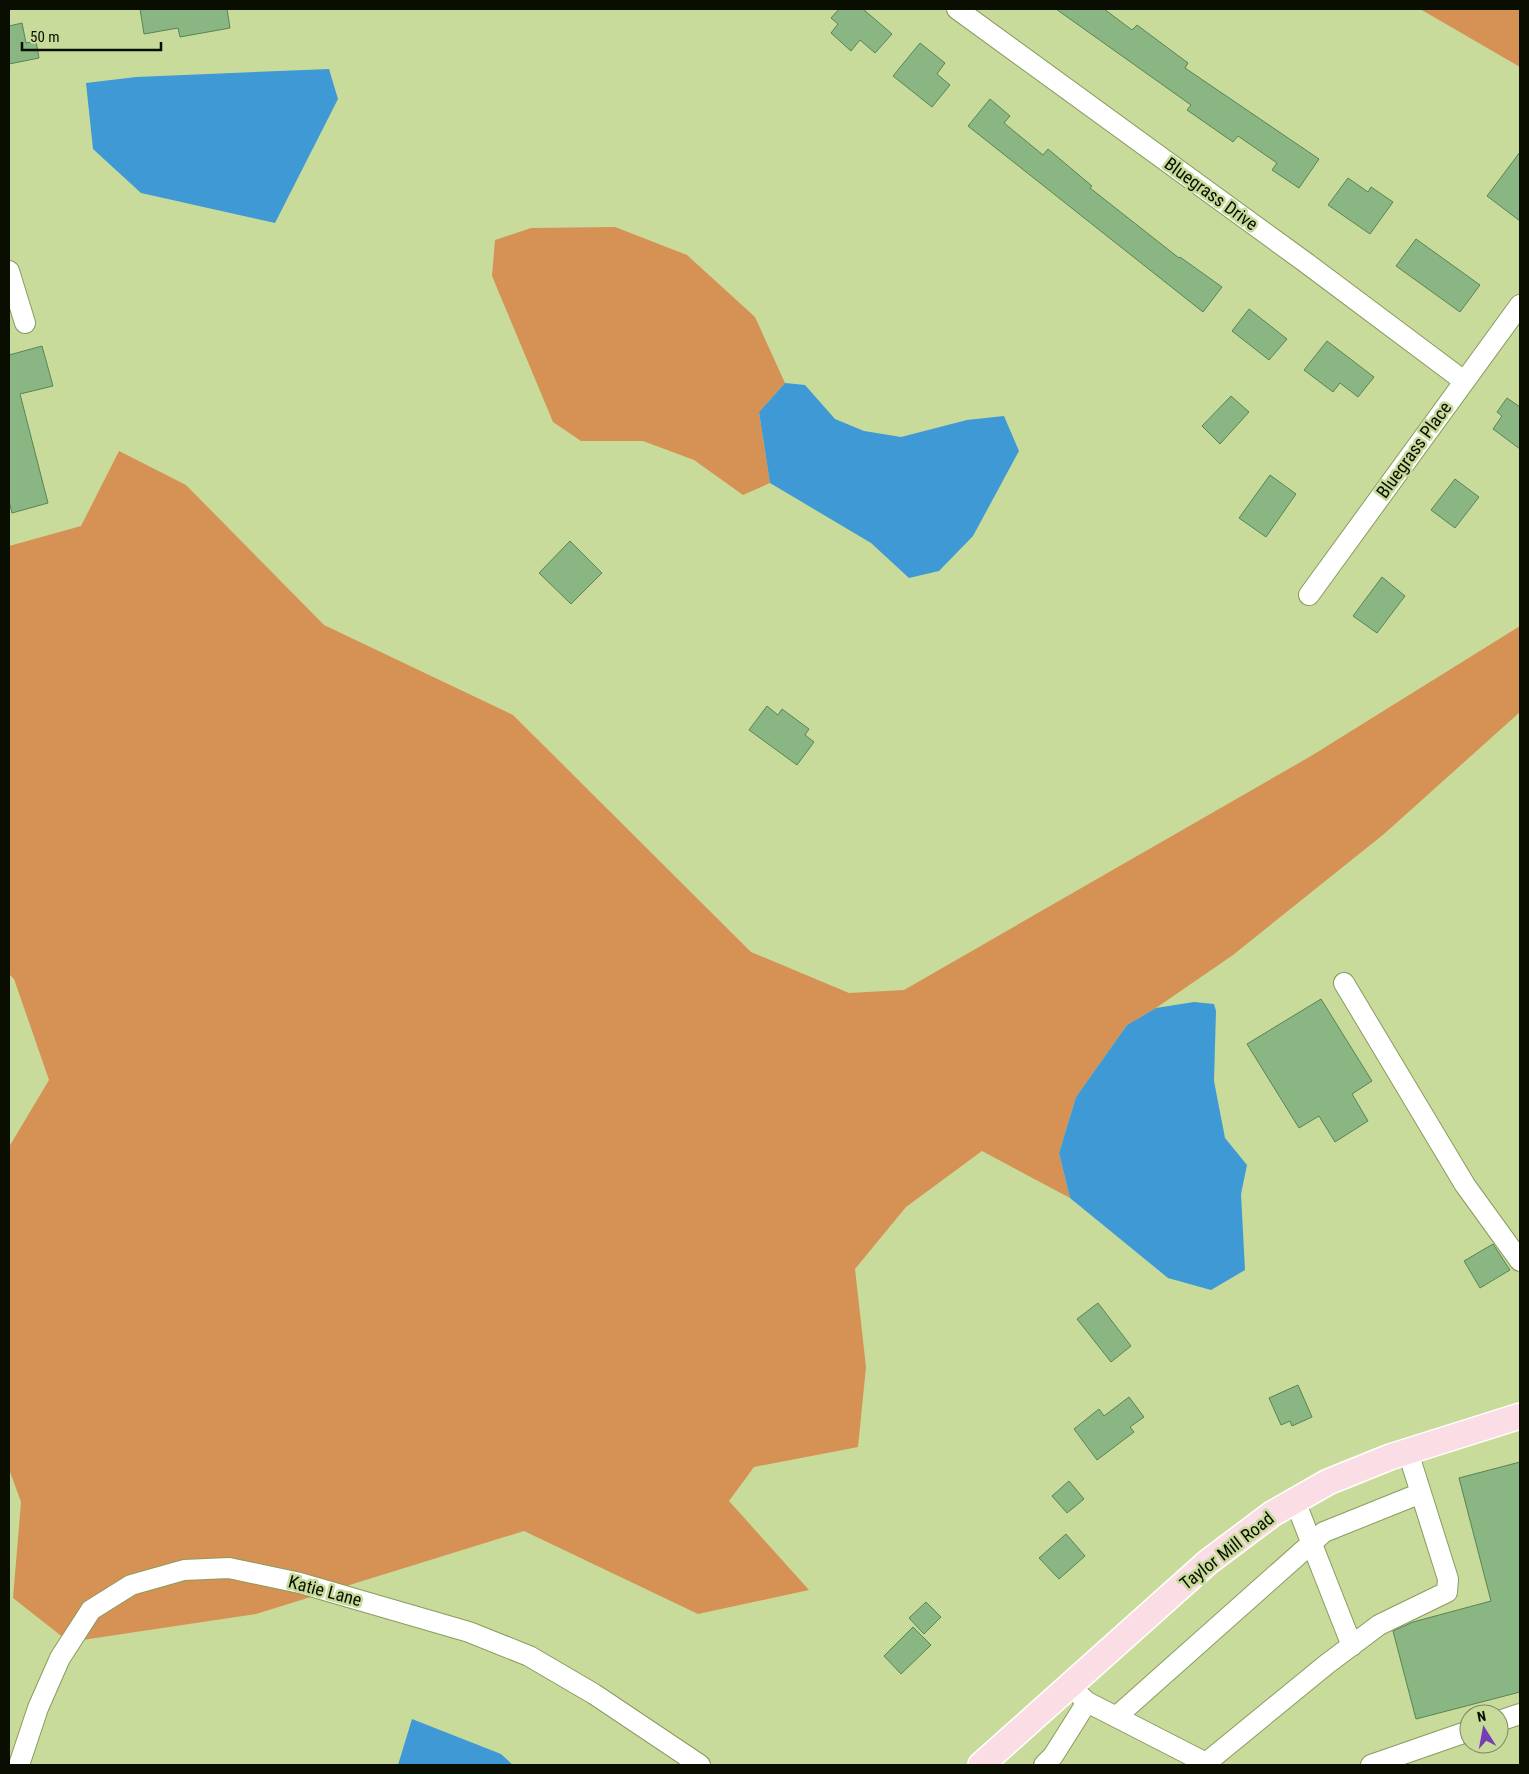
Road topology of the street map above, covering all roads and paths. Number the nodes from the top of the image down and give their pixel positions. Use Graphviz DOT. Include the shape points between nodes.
graph roads {
  1 [pos="957,9"];
  2 [pos="9,271"];
  3 [pos="1520,305"];
  4 [pos="25,323"];
  5 [pos="1464,381"];
  6 [pos="1309,595"];
  7 [pos="1344,983"];
  8 [pos="1520,1261"];
  9 [pos="1520,1416"];
  10 [pos="1408,1452"];
  11 [pos="1421,1492"];
  12 [pos="1294,1501"];
  13 [pos="1311,1544"];
  14 [pos="1352,1646"];
  15 [pos="1078,1694"];
  16 [pos="1116,1717"];
  17 [pos="1459,1734"];
  18 [pos="1207,1764"];
  19 [pos="19,1765"];
  20 [pos="700,1765"];
  21 [pos="981,1765"];
  22 [pos="1044,1765"];
  23 [pos="1371,1765"];
  1 -- 5 [label="street, Bluegrass Drive"];
  2 -- 4 [label="street"];
  3 -- 5 [label="street, Bluegrass Place"];
  5 -- 6 [label="street, Bluegrass Place"];
  7 -- 8 [label="street" via="1465,1185"];
  9 -- 10 [label="main road, Taylor Mill Road"];
  10 -- 11 [label="street"];
  10 -- 12 [label="main road, Taylor Mill Road" via="1328,1482"];
  11 -- 13 [label="street" via="1324,1532"];
  11 -- 14 [label="street" via="1448,1579 1447,1592 1379,1625"];
  12 -- 13 [label="street"];
  12 -- 15 [label="main road, Taylor Mill Road" via="1208,1562"];
  13 -- 14 [label="street"];
  13 -- 16 [label="street"];
  14 -- 18 [label="street"];
  15 -- 16 [label="street"];
  15 -- 21 [label="main road, Taylor Mill Road"];
  15 -- 22 [label="street" via="1053,1756"];
  16 -- 18 [label="street"];
  17 -- 23 [label="street"];
  19 -- 20 [label="street, Katie Lane" via="38,1708 60,1658 91,1610 131,1585 184,1570 229,1568 300,1583 469,1632 529,1656 594,1694"];
}
